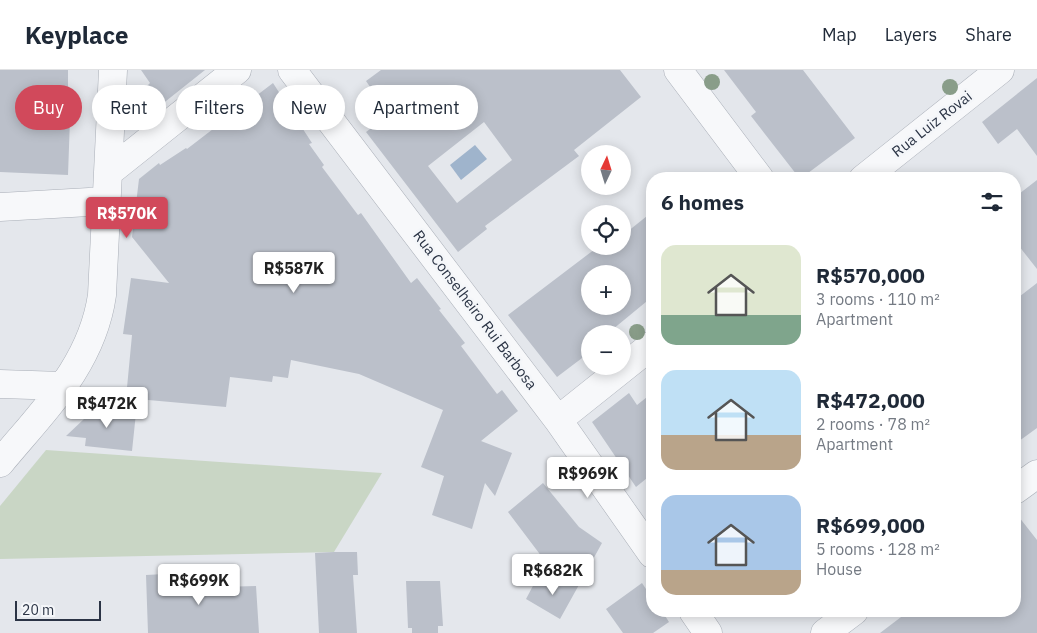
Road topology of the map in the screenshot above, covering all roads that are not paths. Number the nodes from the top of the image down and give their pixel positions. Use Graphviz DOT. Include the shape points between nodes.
graph roads {
  1 [pos="113,70"];
  2 [pos="237,70"];
  3 [pos="292,70"];
  4 [pos="678,70"];
  5 [pos="1000,70"];
  6 [pos="109,172"];
  7 [pos="755,172"];
  8 [pos="872,172"];
  9 [pos="107,201"];
  10 [pos="0,207"];
  11 [pos="646,350"];
  12 [pos="0,384"];
  13 [pos="63,386"];
  14 [pos="558,420"];
  15 [pos="0,463"];
  16 [pos="1037,474"];
  17 [pos="1021,486"];
  18 [pos="646,545"];
  19 [pos="696,617"];
  20 [pos="846,617"];
  21 [pos="708,633"];
  22 [pos="825,633"];
  1 -- 6 [label="street"];
  2 -- 6 [label="street"];
  3 -- 14 [label="street, Rua Conselheiro Rui Barbosa"];
  4 -- 7 [label="street"];
  5 -- 8 [label="street, Rua Luiz Rovai"];
  6 -- 9 [label="street"];
  9 -- 10 [label="street"];
  9 -- 13 [label="street" via="99,313 83,356"];
  11 -- 14 [label="street"];
  12 -- 13 [label="street"];
  13 -- 15 [label="street"];
  14 -- 18 [label="street, Rua Conselheiro Rui Barbosa"];
  16 -- 17 [label="street"];
  19 -- 21 [label="street"];
  20 -- 22 [label="street"];
}
